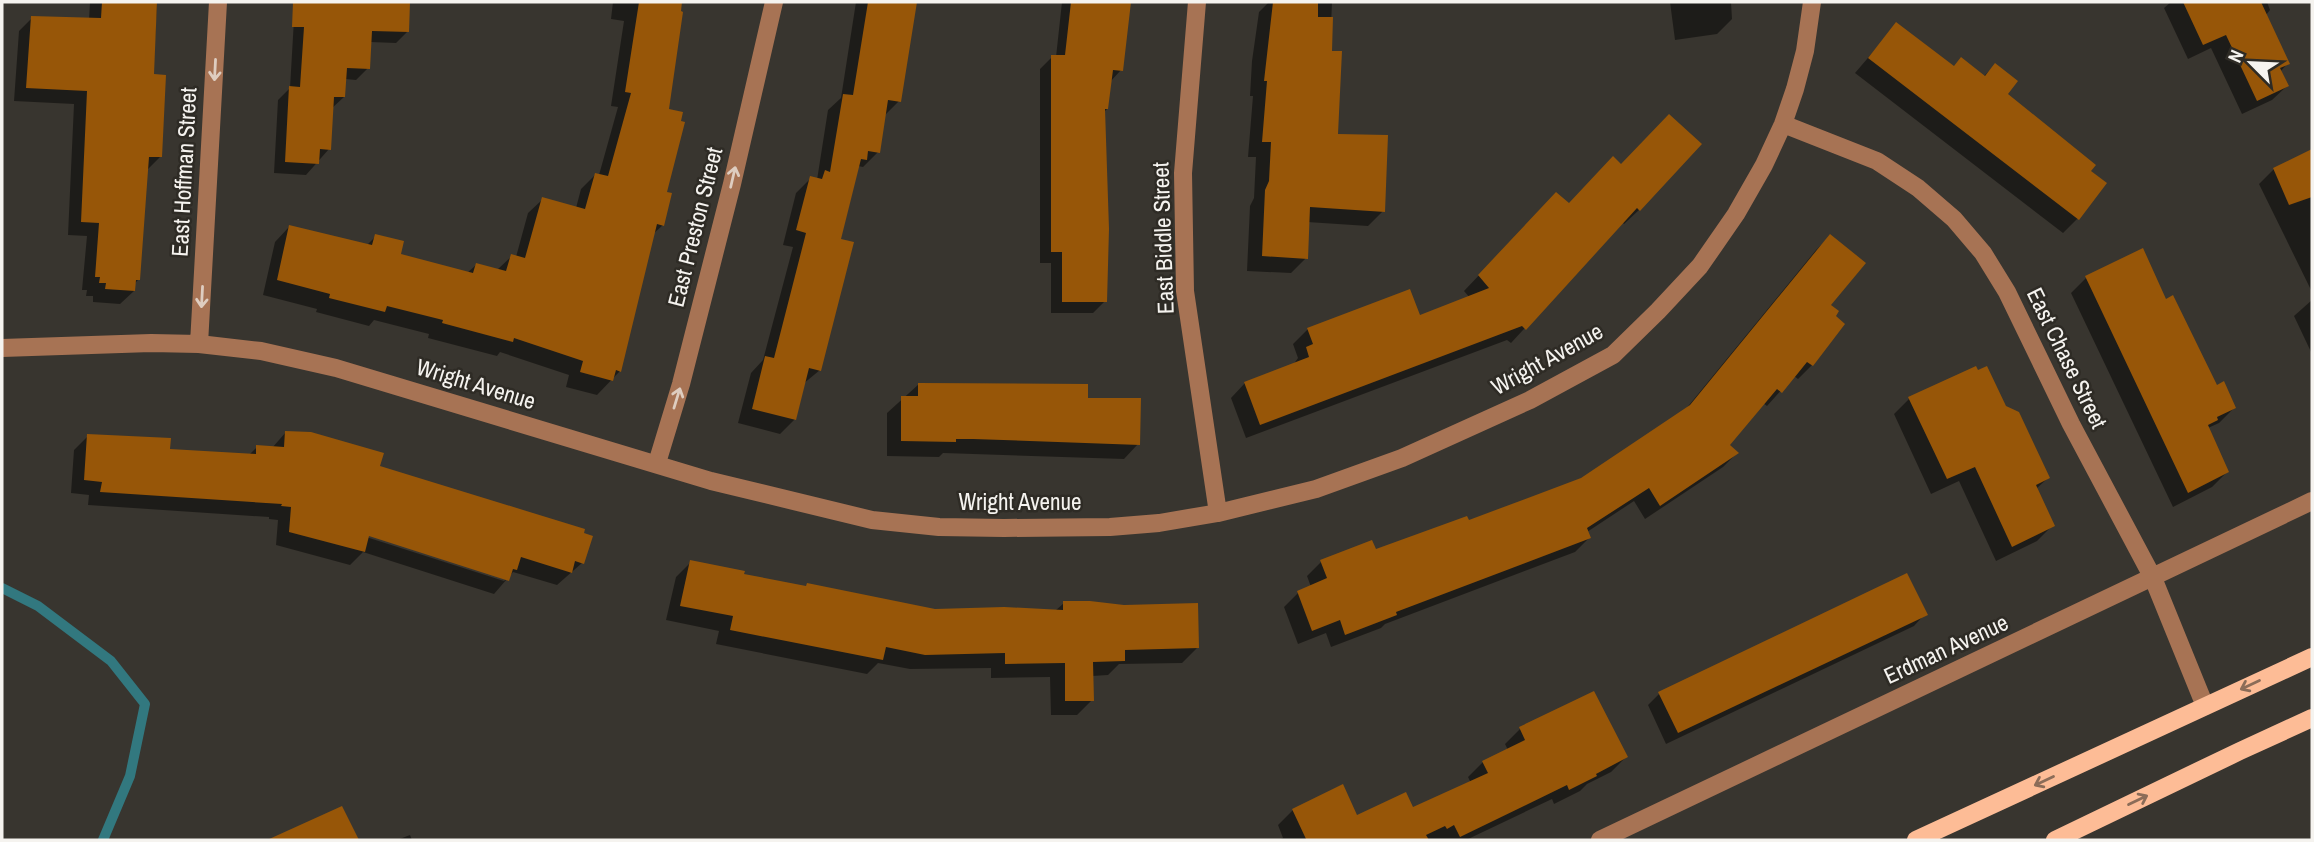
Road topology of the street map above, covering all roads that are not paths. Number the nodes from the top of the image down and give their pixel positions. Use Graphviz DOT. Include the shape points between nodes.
graph roads {
  1 [pos="218,2"];
  2 [pos="774,2"];
  3 [pos="1197,2"];
  4 [pos="1812,2"];
  5 [pos="1783,124"];
  6 [pos="199,344"];
  7 [pos="2,348"];
  8 [pos="657,463"];
  9 [pos="2312,502"];
  10 [pos="1218,513"];
  11 [pos="2153,578"];
  12 [pos="2312,657"];
  13 [pos="2205,706"];
  14 [pos="2312,718"];
  15 [pos="1600,840"];
  16 [pos="1916,840"];
  17 [pos="2055,840"];
  1 -- 6 [label="street, East Hoffman Street, one-way"];
  8 -- 2 [label="street, East Preston Street, one-way" via="685,371"];
  3 -- 10 [label="street, East Biddle Street" via="1183,173 1185,290"];
  4 -- 5 [label="street, Wright Avenue" via="1805,51"];
  5 -- 10 [label="street, Wright Avenue" via="1753,184 1700,266 1612,355 1530,400 1402,458 1316,489"];
  5 -- 11 [label="street, East Chase Street" via="1877,161 1954,219 1983,253"];
  6 -- 7 [label="street, Wright Avenue"];
  6 -- 8 [label="street, Wright Avenue" via="261,351 336,368"];
  8 -- 10 [label="street, Wright Avenue" via="859,518 939,527 1110,527"];
  9 -- 11 [label="street, Erdman Avenue"];
  11 -- 13 [label="street, East Chase Street"];
  11 -- 15 [label="street, Erdman Avenue"];
  12 -- 13 [label="main road, one-way"];
  13 -- 16 [label="main road, one-way"];
  17 -- 14 [label="main road, one-way"];
}
